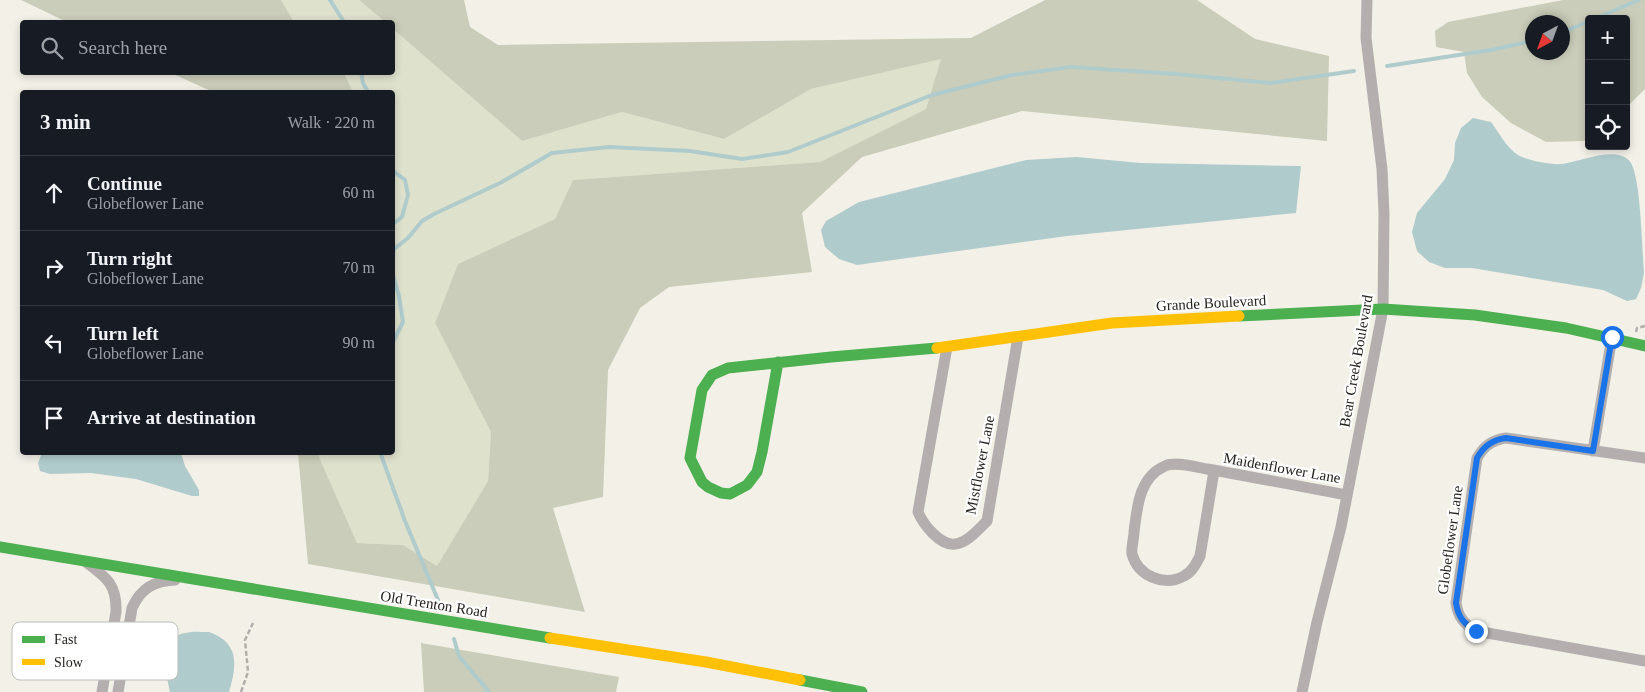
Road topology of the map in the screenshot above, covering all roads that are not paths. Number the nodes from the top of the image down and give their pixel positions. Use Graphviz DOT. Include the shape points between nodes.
graph roads {
  1 [pos="1367,0"];
  2 [pos="1383,309"];
  3 [pos="1018,337"];
  4 [pos="1612,337"];
  5 [pos="1645,346"];
  6 [pos="947,347"];
  7 [pos="778,362"];
  8 [pos="1593,451"];
  9 [pos="1645,458"];
  10 [pos="1214,471"];
  11 [pos="1346,495"];
  12 [pos="0,547"];
  13 [pos="84,561"];
  14 [pos="188,578"];
  15 [pos="114,622"];
  16 [pos="130,622"];
  17 [pos="1645,661"];
  18 [pos="862,692"];
  19 [pos="1302,692"];
  1 -- 2 [label="street, Bear Creek Boulevard" via="1366,38 1382,169"];
  2 -- 3 [label="street, Grande Boulevard" via="1112,323"];
  2 -- 4 [label="street, Grande Boulevard" via="1516,320"];
  2 -- 11 [label="street, Bear Creek Boulevard"];
  3 -- 6 [label="street, Grande Boulevard"];
  3 -- 6 [label="street, Mistflower Lane" via="987,521 956,544 948,544 932,532 922,523 918,512"];
  4 -- 5 [label="street, Grande Boulevard"];
  4 -- 8 [label="street"];
  6 -- 7 [label="street, Grande Boulevard"];
  7 -- 7 [label="street, Grande Boulevard" via="728,368 712,375 705,384 690,458 708,487 730,494 747,485 757,472"];
  8 -- 9 [label="street, Globeflower Lane"];
  8 -- 17 [label="street, Globeflower Lane" via="1506,438 1488,444 1482,450 1477,458 1456,603 1458,612 1462,620 1476,631"];
  10 -- 10 [label="street, Maidenflower Lane" via="1166,465 1145,486 1139,498 1132,553 1143,573 1154,579 1174,580 1185,576 1194,567 1200,556"];
  10 -- 11 [label="street, Maidenflower Lane"];
  11 -- 19 [label="street, Bear Creek Boulevard"];
  12 -- 13 [label="street, Old Trenton Road"];
  13 -- 14 [label="street, Old Trenton Road"];
  13 -- 15 [label="street" via="106,577 114,588 117,599"];
  14 -- 16 [label="street" via="164,580 148,587 137,597"];
  14 -- 18 [label="street, Old Trenton Road" via="706,662"];
}
